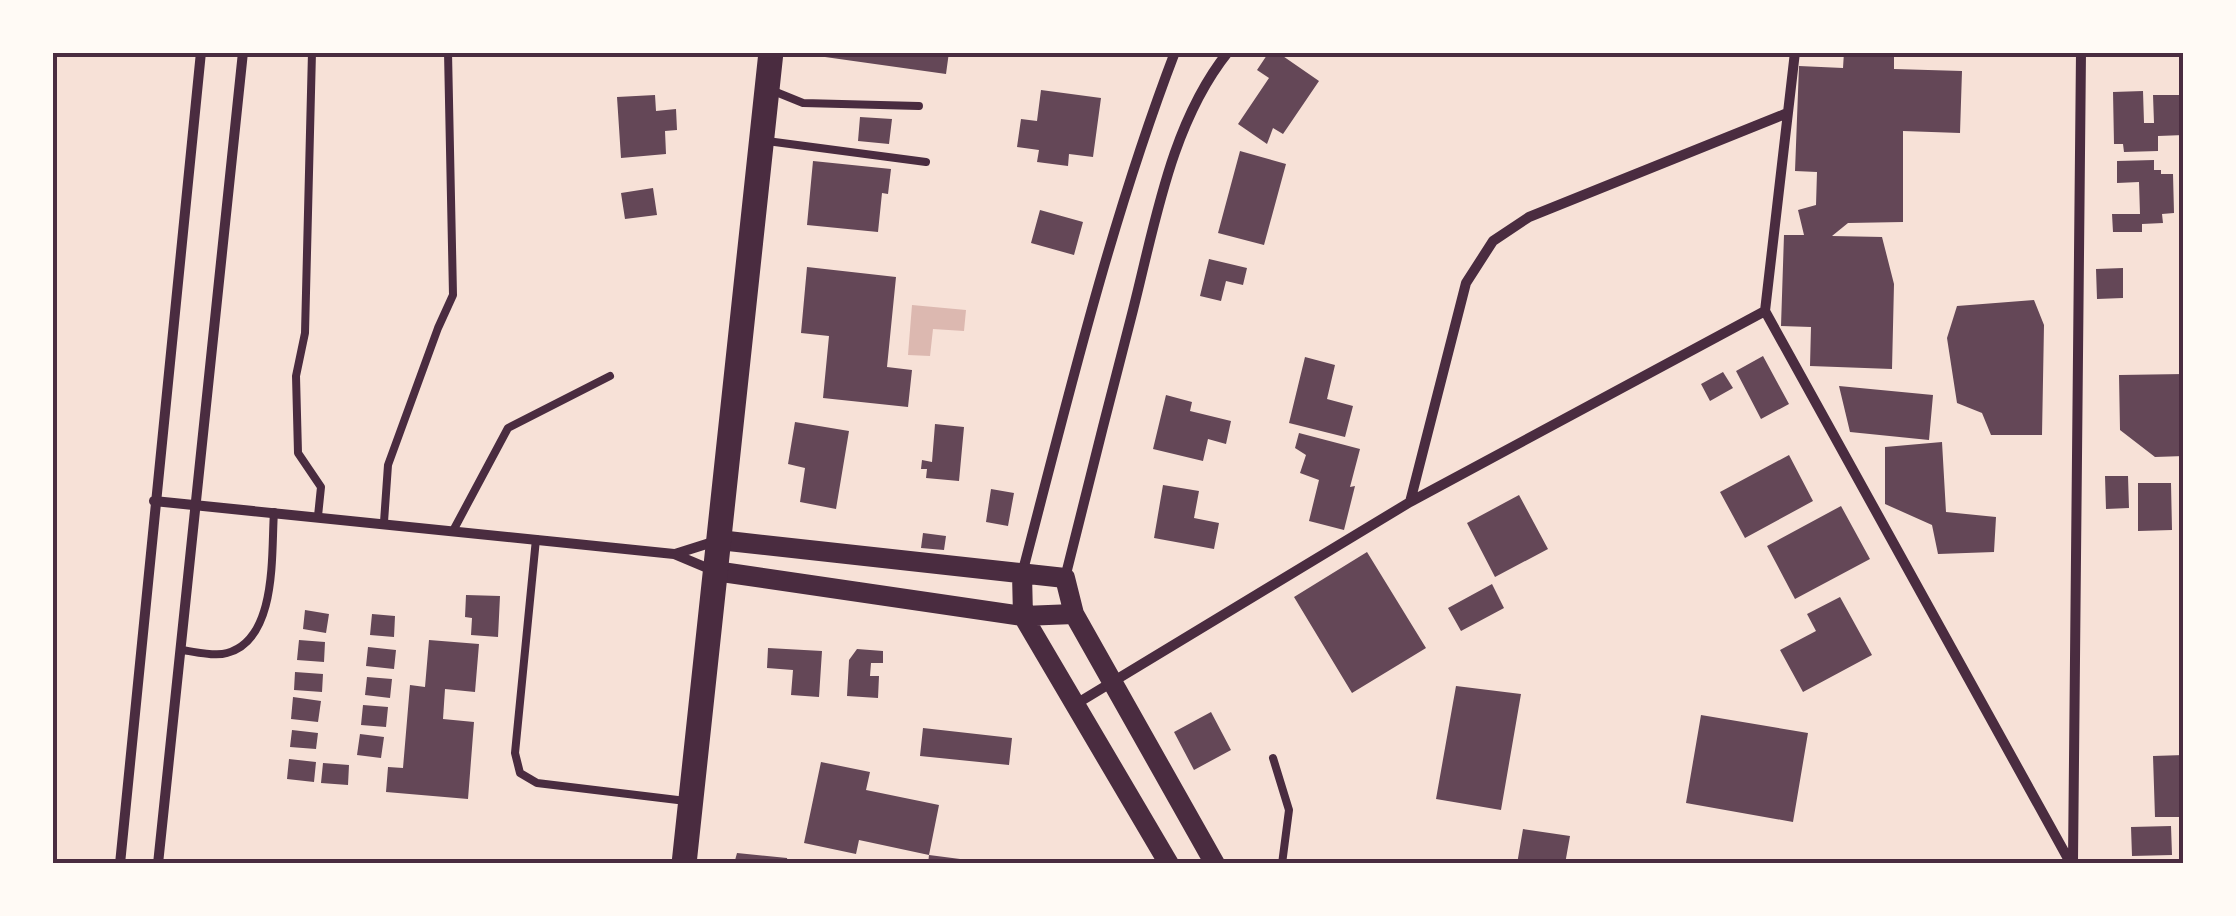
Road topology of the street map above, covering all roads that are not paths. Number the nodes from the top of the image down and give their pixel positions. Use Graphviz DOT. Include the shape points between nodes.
graph roads {
  1 [pos="201,52"];
  2 [pos="242,52"];
  3 [pos="312,52"];
  4 [pos="448,52"];
  5 [pos="1175,52"];
  6 [pos="1228,52"];
  7 [pos="1794,52"];
  8 [pos="2081,52"];
  9 [pos="767,55"];
  10 [pos="766,88"];
  11 [pos="919,106"];
  12 [pos="1785,114"];
  13 [pos="761,140"];
  14 [pos="926,162"];
  15 [pos="1765,311"];
  16 [pos="610,376"];
  17 [pos="154,501"];
  18 [pos="1410,502"];
  19 [pos="195,504"];
  20 [pos="274,512"];
  21 [pos="318,516"];
  22 [pos="384,522"];
  23 [pos="454,529"];
  24 [pos="536,538"];
  25 [pos="719,540"];
  26 [pos="674,554"];
  27 [pos="715,571"];
  28 [pos="1022,574"];
  29 [pos="1064,578"];
  30 [pos="1074,614"];
  31 [pos="1023,616"];
  32 [pos="180,650"];
  33 [pos="1111,685"];
  34 [pos="1076,704"];
  35 [pos="1273,758"];
  36 [pos="691,802"];
  37 [pos="120,864"];
  38 [pos="158,864"];
  39 [pos="684,864"];
  40 [pos="1169,864"];
  41 [pos="1215,864"];
  42 [pos="1282,864"];
  43 [pos="2072,864"];
  1 -- 17 [label="street"];
  2 -- 19 [label="street"];
  3 -- 21 [label="lane" via="304,333 296,376 298,453 322,487"];
  4 -- 22 [label="lane" via="453,295 388,465"];
  5 -- 28 [label="street" via="1113,230"];
  6 -- 29 [label="street" via="1184,133 1161,200"];
  7 -- 12 [label="street"];
  8 -- 43 [label="street"];
  9 -- 10 [label="main road"];
  10 -- 11 [label="lane" via="803,103"];
  10 -- 13 [label="main road"];
  12 -- 15 [label="street"];
  12 -- 18 [label="street" via="1528,216 1493,241 1466,282"];
  13 -- 14 [label="lane"];
  13 -- 25 [label="main road"];
  15 -- 18 [label="street"];
  15 -- 43 [label="street"];
  16 -- 23 [label="lane" via="508,428"];
  17 -- 19 [label="street"];
  17 -- 37 [label="street"];
  18 -- 33 [label="street"];
  19 -- 20 [label="street"];
  19 -- 32 [label="street"];
  20 -- 21 [label="street"];
  20 -- 32 [label="lane" via="267,610 247,640 227,653"];
  21 -- 22 [label="street"];
  22 -- 23 [label="street"];
  23 -- 24 [label="street"];
  24 -- 26 [label="street"];
  24 -- 36 [label="lane" via="516,753 520,773 537,783"];
  25 -- 26 [label="street"];
  25 -- 27 [label="main road"];
  25 -- 28 [label="main road"];
  26 -- 27 [label="street"];
  27 -- 31 [label="main road"];
  27 -- 36 [label="main road"];
  28 -- 29 [label="main road"];
  28 -- 31 [label="main road"];
  29 -- 30 [label="main road"];
  30 -- 31 [label="main road"];
  30 -- 33 [label="main road"];
  31 -- 34 [label="main road"];
  32 -- 38 [label="street"];
  33 -- 34 [label="street"];
  33 -- 41 [label="main road"];
  34 -- 40 [label="main road"];
  35 -- 42 [label="lane" via="1290,810"];
  36 -- 39 [label="main road"];
}
